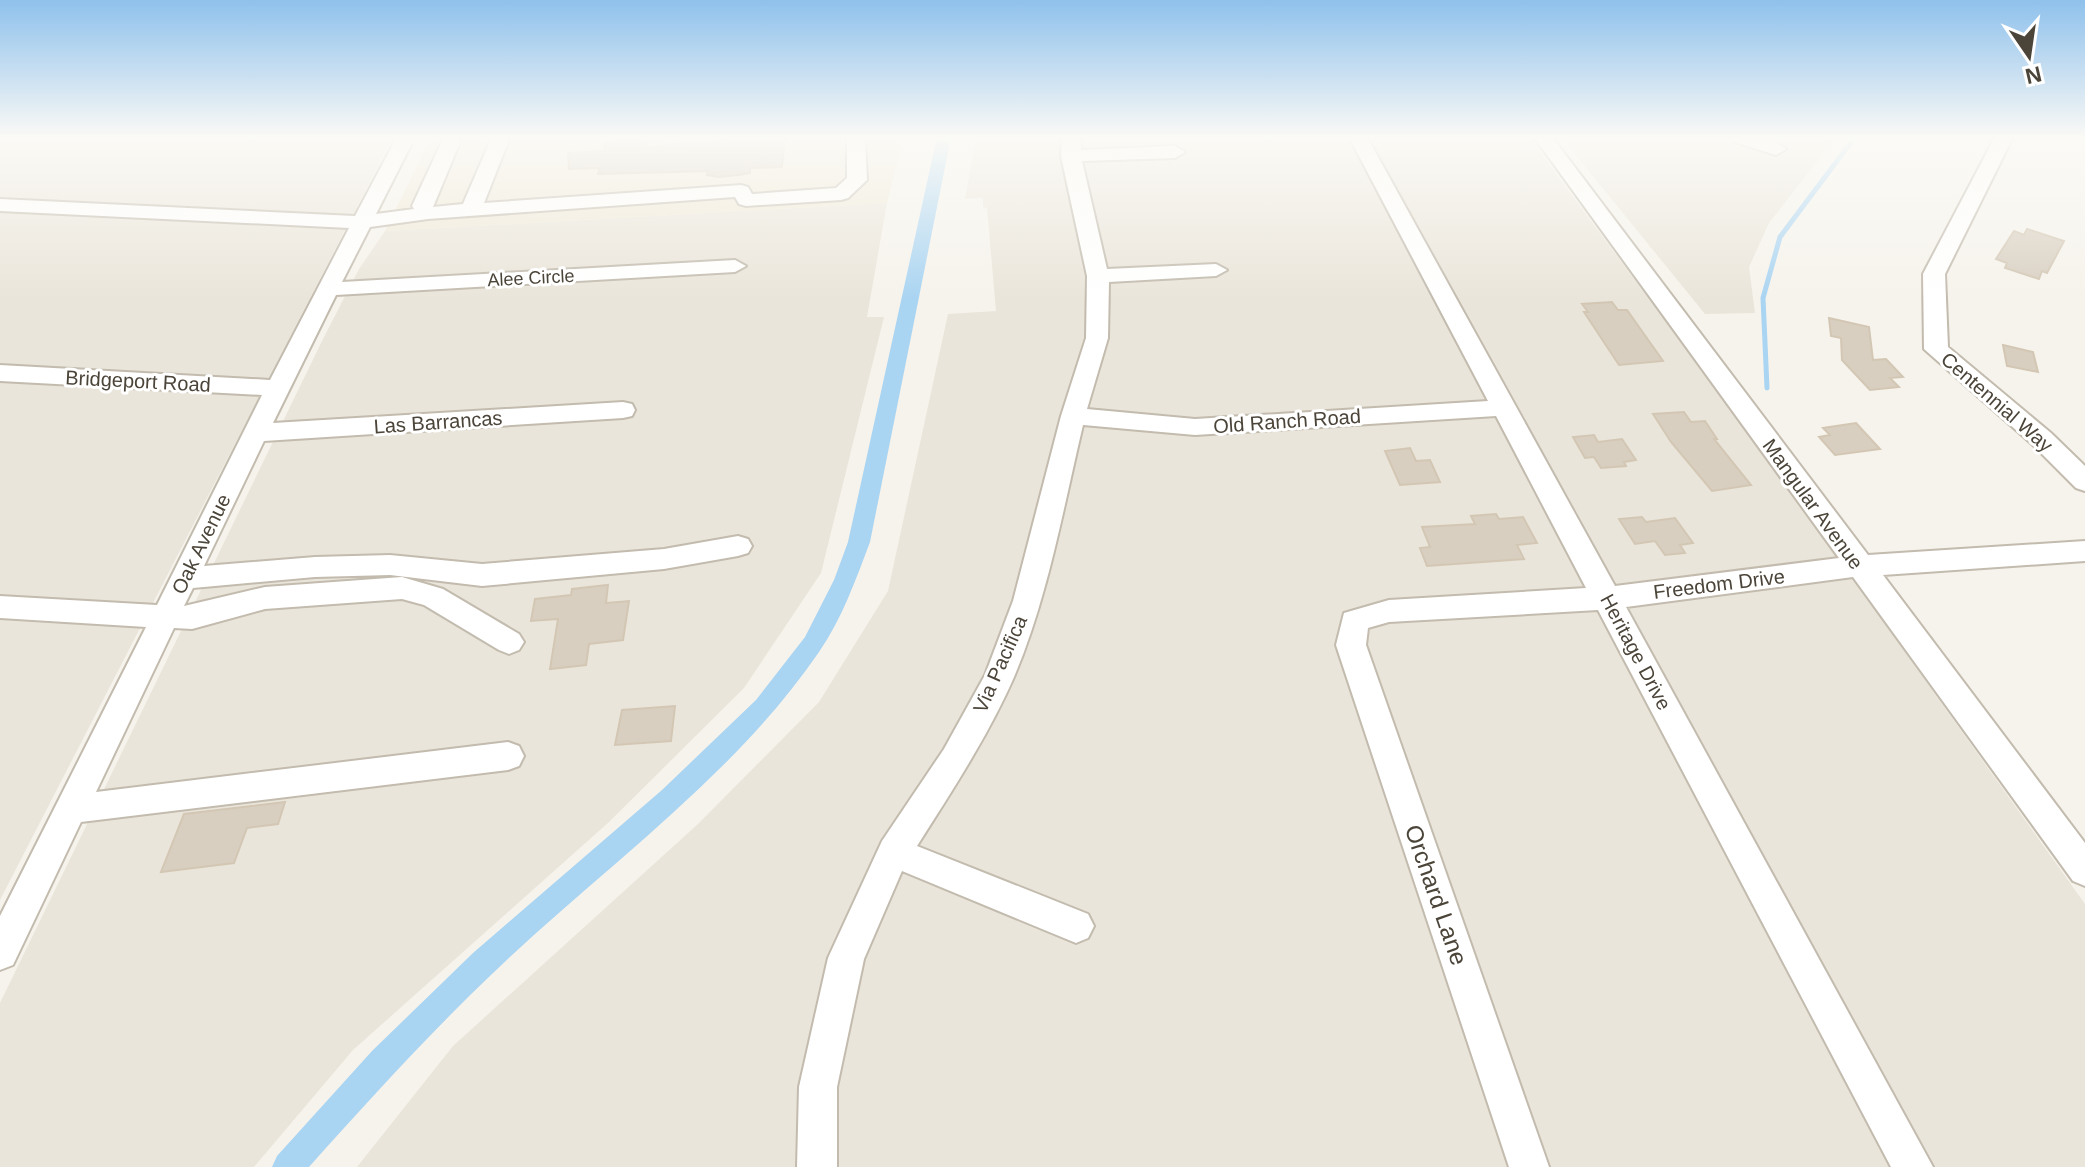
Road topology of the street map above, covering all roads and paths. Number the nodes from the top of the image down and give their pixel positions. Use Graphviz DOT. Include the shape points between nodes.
graph roads {
  1 [pos="378,191"];
  2 [pos="429,191"];
  3 [pos="478,191"];
  4 [pos="734,191"];
  5 [pos="741,191"];
  6 [pos="844,191"];
  7 [pos="1080,191"];
  8 [pos="1387,191"];
  9 [pos="1583,191"];
  10 [pos="1976,191"];
  11 [pos="0,205"];
  12 [pos="471,209"];
  13 [pos="428,213"];
  14 [pos="362,222"];
  15 [pos="735,266"];
  16 [pos="1216,270"];
  17 [pos="1098,276"];
  18 [pos="328,289"];
  19 [pos="0,373"];
  20 [pos="276,388"];
  21 [pos="1501,408"];
  22 [pos="623,410"];
  23 [pos="1073,416"];
  24 [pos="253,433"];
  25 [pos="2085,482"];
  26 [pos="738,546"];
  27 [pos="2085,551"];
  28 [pos="1860,566"];
  29 [pos="186,578"];
  30 [pos="1607,598"];
  31 [pos="0,607"];
  32 [pos="166,617"];
  33 [pos="1354,621"];
  34 [pos="509,642"];
  35 [pos="508,756"];
  36 [pos="71,809"];
  37 [pos="894,852"];
  38 [pos="2085,870"];
  39 [pos="1076,926"];
  40 [pos="0,953"];
  41 [pos="817,1167"];
  42 [pos="1529,1167"];
  43 [pos="1913,1167"];
  1 -- 14 [label="street, Oak Avenue"];
  2 -- 13 [label="street" via="422,206"];
  3 -- 12 [label="street"];
  4 -- 12 [label="street"];
  5 -- 6 [label="street" via="746,200"];
  7 -- 17 [label="street, Via Pacifica"];
  8 -- 21 [label="street, Heritage Drive"];
  9 -- 28 [label="street, Mangular Avenue"];
  10 -- 25 [label="street, Centennial Way" via="1934,274 1936,349"];
  11 -- 14 [label="street"];
  12 -- 13 [label="street"];
  13 -- 14 [label="street"];
  14 -- 18 [label="street, Oak Avenue"];
  15 -- 18 [label="street, Alee Circle"];
  16 -- 17 [label="street"];
  17 -- 23 [label="street, Via Pacifica" via="1097,338"];
  18 -- 20 [label="street, Oak Avenue"];
  19 -- 20 [label="street, Bridgeport Road"];
  20 -- 24 [label="street, Oak Avenue"];
  21 -- 23 [label="street, Old Ranch Road" via="1195,427"];
  21 -- 30 [label="street, Heritage Drive"];
  22 -- 24 [label="street, Las Barrancas"];
  23 -- 37 [label="street, Via Pacifica" via="1027,601 999,677 955,759"];
  24 -- 29 [label="street, Oak Avenue"];
  26 -- 29 [label="street" via="636,562 482,575 390,565"];
  27 -- 28 [label="street, Freedom Drive"];
  28 -- 30 [label="street, Freedom Drive"];
  28 -- 38 [label="street, Mangular Avenue"];
  29 -- 32 [label="street, Oak Avenue"];
  30 -- 33 [label="street, Freedom Drive" via="1389,611"];
  30 -- 43 [label="street, Heritage Drive"];
  31 -- 32 [label="street"];
  32 -- 34 [label="street" via="200,617 265,598 402,588 433,597"];
  32 -- 36 [label="street, Oak Avenue"];
  33 -- 42 [label="street, Orchard Lane" via="1351,645"];
  35 -- 36 [label="street"];
  36 -- 40 [label="street, Oak Avenue"];
  37 -- 39 [label="street"];
  37 -- 41 [label="street, Via Pacifica" via="846,958 818,1087"];
}
